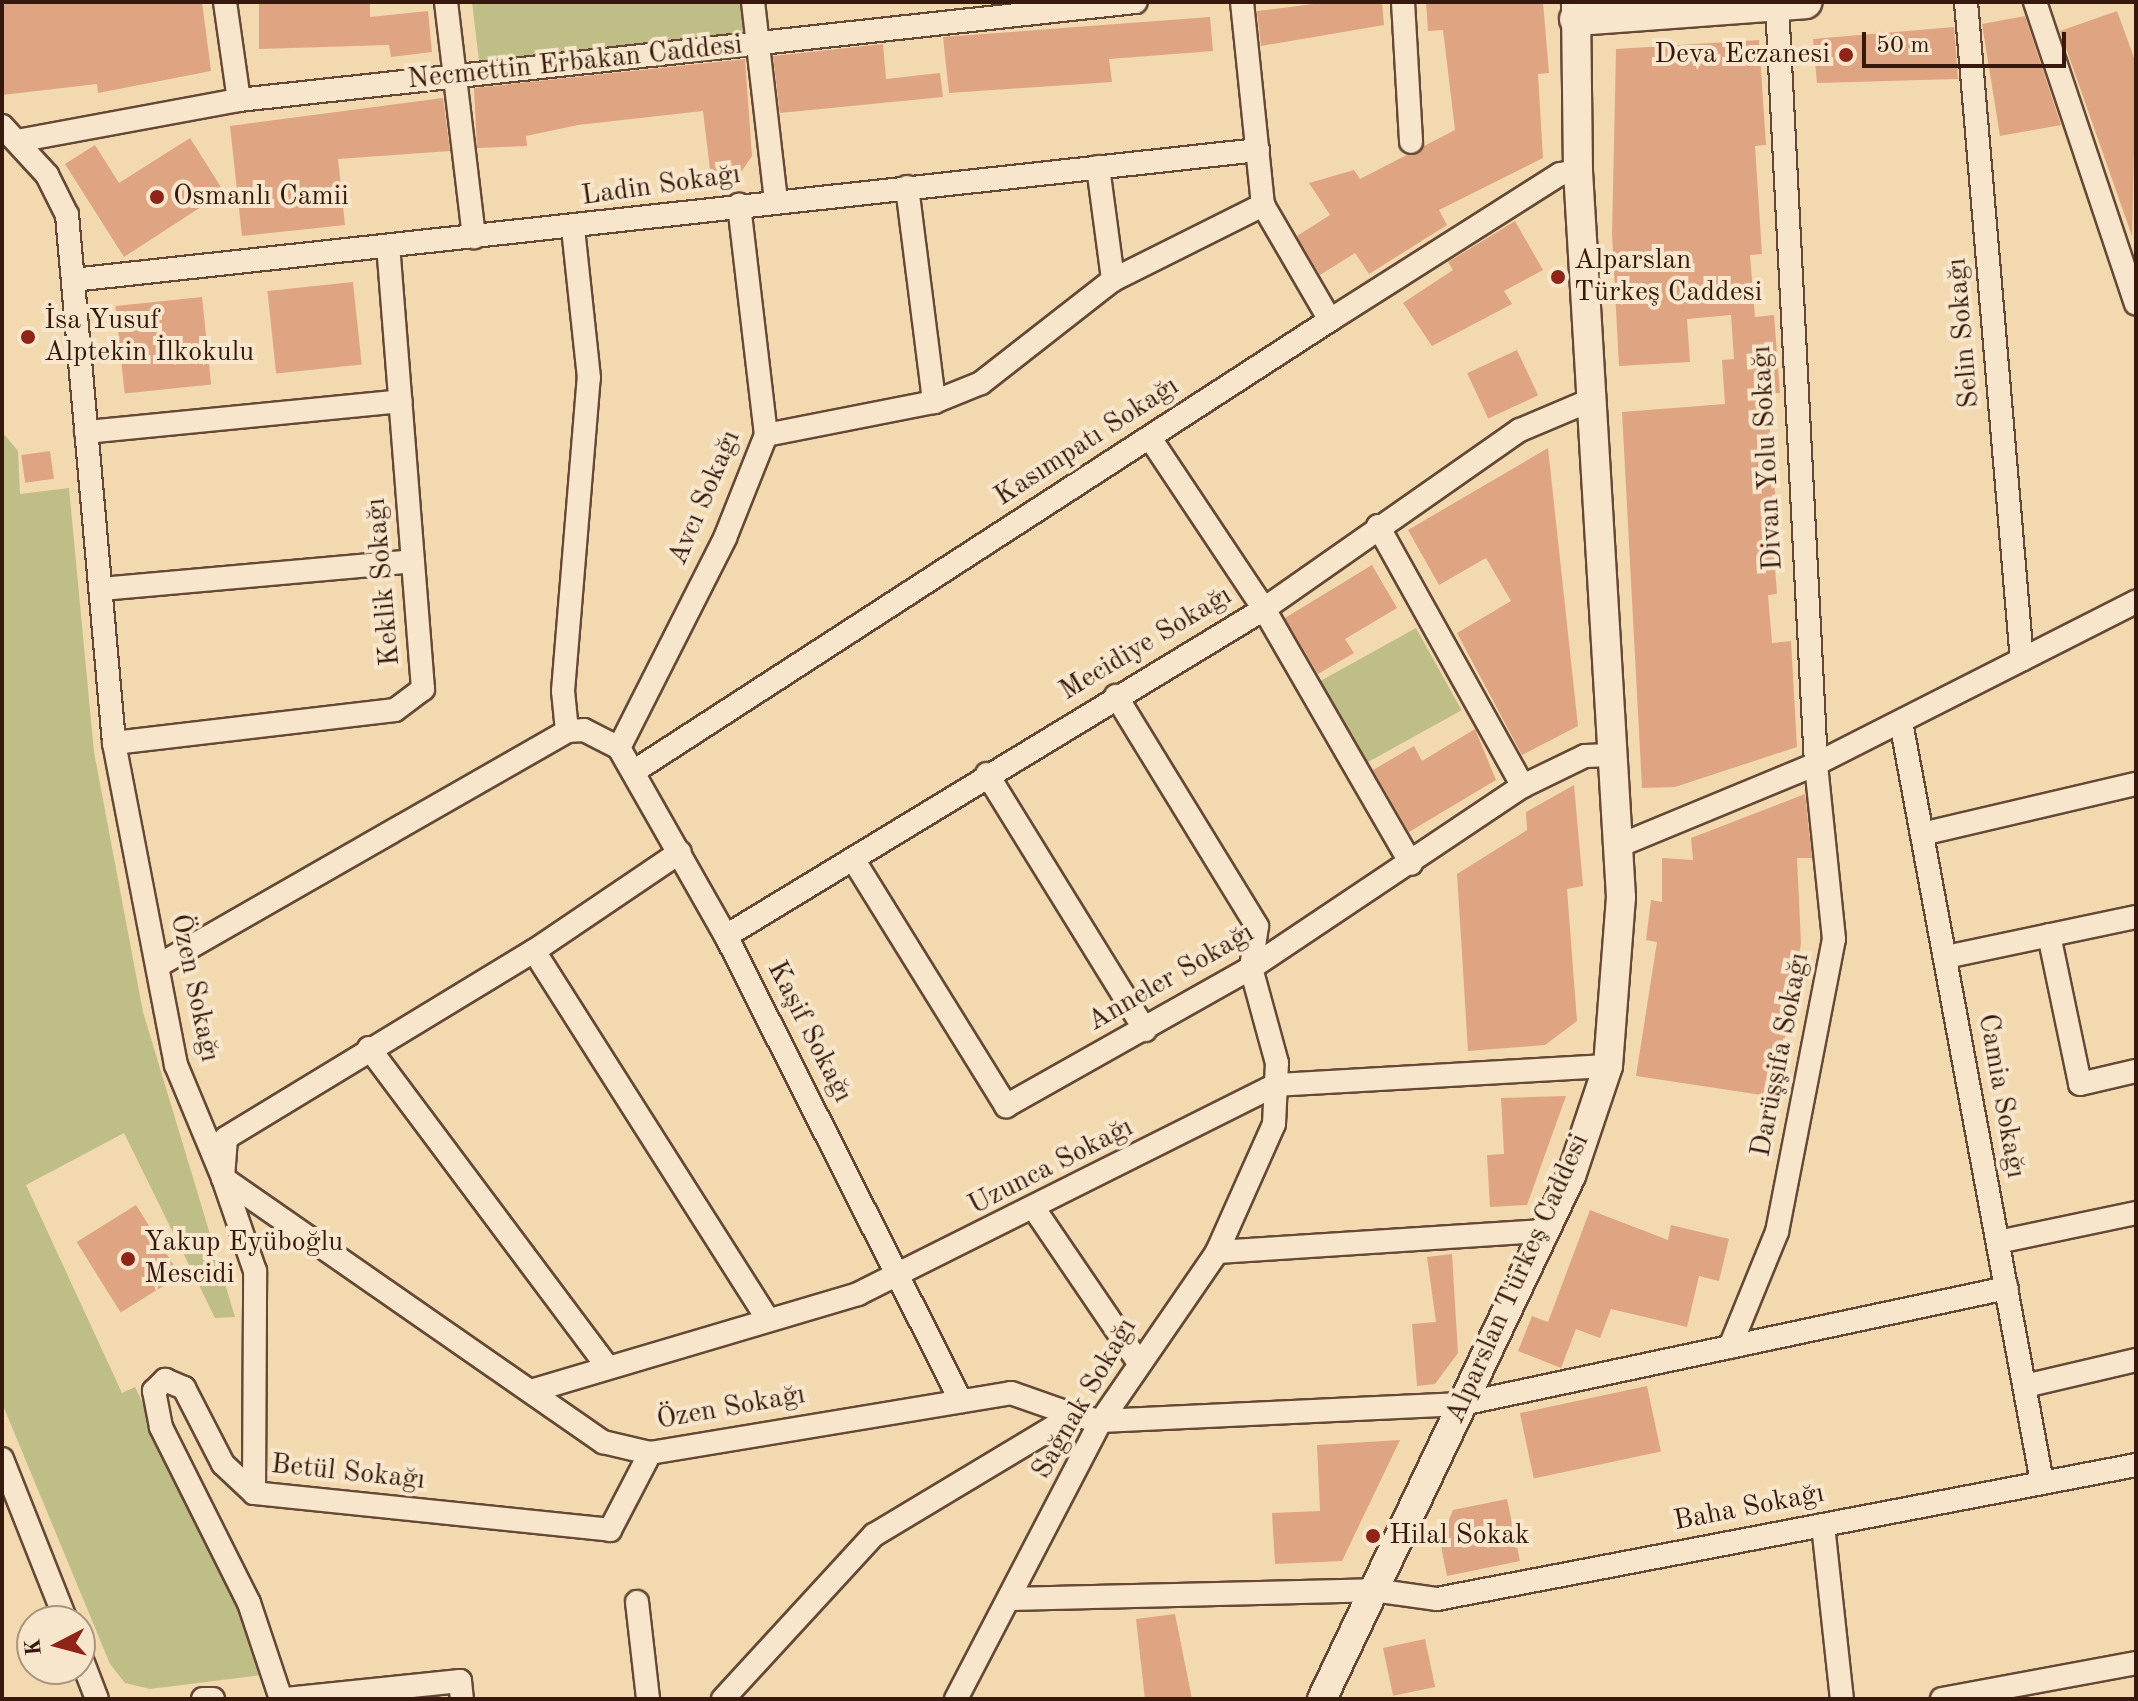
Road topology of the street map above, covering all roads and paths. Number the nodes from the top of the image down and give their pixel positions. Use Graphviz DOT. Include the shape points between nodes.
graph roads {
  1 [pos="225,2"];
  2 [pos="446,2"];
  3 [pos="753,2"];
  4 [pos="1136,2"];
  5 [pos="1242,2"];
  6 [pos="1403,2"];
  7 [pos="1966,2"];
  8 [pos="2035,2"];
  9 [pos="1791,3"];
  10 [pos="1576,10"];
  11 [pos="758,43"];
  12 [pos="455,76"];
  13 [pos="239,100"];
  14 [pos="9,134"];
  15 [pos="1411,142"];
  16 [pos="1258,150"];
  17 [pos="1098,167"];
  18 [pos="1578,171"];
  19 [pos="907,187"];
  20 [pos="776,201"];
  21 [pos="739,205"];
  22 [pos="1263,205"];
  23 [pos="573,228"];
  24 [pos="474,237"];
  25 [pos="388,248"];
  26 [pos="73,280"];
  27 [pos="1113,280"];
  28 [pos="2136,304"];
  29 [pos="1330,320"];
  30 [pos="1591,400"];
  31 [pos="400,401"];
  32 [pos="934,402"];
  33 [pos="86,432"];
  34 [pos="766,435"];
  35 [pos="1150,438"];
  36 [pos="1378,526"];
  37 [pos="413,561"];
  38 [pos="101,589"];
  39 [pos="2136,602"];
  40 [pos="1264,609"];
  41 [pos="2022,660"];
  42 [pos="1116,696"];
  43 [pos="1901,722"];
  44 [pos="567,731"];
  45 [pos="114,743"];
  46 [pos="619,748"];
  47 [pos="1612,755"];
  48 [pos="1816,764"];
  49 [pos="633,772"];
  50 [pos="987,774"];
  51 [pos="2136,784"];
  52 [pos="1523,786"];
  53 [pos="1922,834"];
  54 [pos="1616,847"];
  55 [pos="680,852"];
  56 [pos="853,859"];
  57 [pos="1411,864"];
  58 [pos="2136,917"];
  59 [pos="2049,935"];
  60 [pos="726,936"];
  61 [pos="534,951"];
  62 [pos="1946,957"];
  63 [pos="159,965"];
  64 [pos="1251,968"];
  65 [pos="1145,1030"];
  66 [pos="369,1048"];
  67 [pos="1608,1066"];
  68 [pos="2136,1071"];
  69 [pos="1276,1085"];
  70 [pos="223,1178"];
  71 [pos="1035,1210"];
  72 [pos="2136,1213"];
  73 [pos="1544,1231"];
  74 [pos="1998,1242"];
  75 [pos="1217,1252"];
  76 [pos="901,1274"];
  77 [pos="2007,1288"];
  78 [pos="768,1320"];
  79 [pos="1730,1347"];
  80 [pos="1137,1360"];
  81 [pos="2136,1360"];
  82 [pos="608,1368"];
  83 [pos="2025,1386"];
  84 [pos="531,1391"];
  85 [pos="961,1401"];
  86 [pos="1462,1404"];
  87 [pos="1074,1415"];
  88 [pos="1101,1421"];
  89 [pos="650,1453"];
  90 [pos="2,1459"];
  91 [pos="2136,1465"];
  92 [pos="2042,1482"];
  93 [pos="254,1493"];
  94 [pos="1823,1525"];
  95 [pos="1373,1590"];
  96 [pos="1010,1599"];
  97 [pos="637,1602"];
  98 [pos="60,1605"];
  99 [pos="2136,1663"];
  100 [pos="203,1699"];
  101 [pos="213,1699"];
  102 [pos="283,1699"];
  103 [pos="462,1699"];
  104 [pos="648,1699"];
  105 [pos="723,1699"];
  106 [pos="956,1699"];
  107 [pos="1322,1699"];
  108 [pos="1842,1699"];
  109 [pos="1942,1699"];
  1 -- 13 [label="street"];
  2 -- 12 [label="street"];
  3 -- 11 [label="street"];
  4 -- 11 [label="street, Necmettin Erbakan Caddesi"];
  5 -- 16 [label="street"];
  6 -- 15 [label="street"];
  7 -- 41 [label="street, Selin Sokağı"];
  8 -- 28 [label="street"];
  9 -- 10 [label="main road"];
  9 -- 48 [label="street, Divan Yolu Sokağı"];
  10 -- 18 [label="street, Alparslan Türkeş Caddesi"];
  11 -- 12 [label="street, Necmettin Erbakan Caddesi"];
  11 -- 20 [label="street"];
  12 -- 13 [label="street, Necmettin Erbakan Caddesi"];
  12 -- 24 [label="street"];
  13 -- 14 [label="street, Necmettin Erbakan Caddesi"];
  14 -- 26 [label="street, Özen Sokağı" via="67,215"];
  16 -- 17 [label="street, Ladin Sokağı"];
  16 -- 22 [label="street"];
  17 -- 19 [label="street, Ladin Sokağı"];
  17 -- 27 [label="street"];
  18 -- 29 [label="street, Kasımpatı Sokağı" via="1560,174"];
  18 -- 30 [label="street, Alparslan Türkeş Caddesi"];
  19 -- 20 [label="street, Ladin Sokağı"];
  19 -- 32 [label="street"];
  20 -- 21 [label="street, Ladin Sokağı"];
  21 -- 23 [label="street, Ladin Sokağı"];
  21 -- 34 [label="street, Avcı Sokağı"];
  22 -- 27 [label="street"];
  22 -- 29 [label="street"];
  23 -- 24 [label="street, Ladin Sokağı"];
  23 -- 44 [label="street" via="589,378 563,691"];
  24 -- 25 [label="street, Ladin Sokağı"];
  25 -- 26 [label="street, Ladin Sokağı"];
  25 -- 31 [label="street, Keklik Sokağı"];
  26 -- 33 [label="street, Özen Sokağı"];
  27 -- 32 [label="street" via="981,383"];
  29 -- 35 [label="street, Kasımpatı Sokağı"];
  30 -- 36 [label="street, Mecidiye Sokağı" via="1520,430"];
  30 -- 47 [label="street, Alparslan Türkeş Caddesi"];
  31 -- 33 [label="street"];
  31 -- 37 [label="street, Keklik Sokağı"];
  32 -- 34 [label="street"];
  33 -- 38 [label="street, Özen Sokağı"];
  34 -- 46 [label="street, Avcı Sokağı" via="725,538"];
  35 -- 40 [label="street"];
  35 -- 49 [label="street, Kasımpatı Sokağı"];
  36 -- 40 [label="street, Mecidiye Sokağı"];
  36 -- 52 [label="street"];
  37 -- 38 [label="street"];
  37 -- 45 [label="street, Keklik Sokağı" via="423,689 395,710"];
  38 -- 45 [label="street, Özen Sokağı"];
  39 -- 41 [label="street"];
  40 -- 42 [label="street, Mecidiye Sokağı"];
  40 -- 57 [label="street"];
  41 -- 43 [label="street"];
  42 -- 50 [label="street, Mecidiye Sokağı"];
  42 -- 64 [label="street" via="1257,926"];
  43 -- 48 [label="street"];
  43 -- 53 [label="street, Camia Sokağı"];
  44 -- 46 [label="street" via="584,730"];
  44 -- 63 [label="street"];
  45 -- 63 [label="street, Özen Sokağı"];
  46 -- 49 [label="street, Kaşif Sokağı"];
  47 -- 52 [label="street, Anneler Sokağı" via="1585,756"];
  47 -- 54 [label="street, Alparslan Türkeş Caddesi"];
  48 -- 54 [label="street"];
  48 -- 79 [label="street, Darüşşifa Sokağı" via="1834,939 1777,1232"];
  49 -- 55 [label="street, Kaşif Sokağı"];
  50 -- 56 [label="street, Mecidiye Sokağı"];
  50 -- 65 [label="street"];
  51 -- 53 [label="street"];
  52 -- 57 [label="street, Anneler Sokağı"];
  53 -- 62 [label="street, Camia Sokağı"];
  54 -- 67 [label="street, Alparslan Türkeş Caddesi" via="1621,897"];
  55 -- 60 [label="street, Kaşif Sokağı"];
  55 -- 61 [label="street"];
  56 -- 60 [label="street, Mecidiye Sokağı"];
  56 -- 65 [label="street, Anneler Sokağı" via="1006,1106"];
  57 -- 64 [label="street, Anneler Sokağı"];
  58 -- 59 [label="street"];
  59 -- 62 [label="street"];
  59 -- 68 [label="street" via="2080,1084"];
  60 -- 76 [label="street, Kaşif Sokağı"];
  61 -- 66 [label="street"];
  61 -- 78 [label="street"];
  62 -- 74 [label="street, Camia Sokağı"];
  63 -- 70 [label="street, Özen Sokağı" via="176,1065"];
  64 -- 65 [label="street, Anneler Sokağı"];
  64 -- 69 [label="street, Sağnak Sokağı"];
  66 -- 70 [label="street" via="226,1138"];
  66 -- 82 [label="street"];
  67 -- 69 [label="street, Uzunca Sokağı"];
  67 -- 73 [label="street, Alparslan Türkeş Caddesi"];
  69 -- 71 [label="street, Uzunca Sokağı"];
  69 -- 75 [label="street, Sağnak Sokağı" via="1274,1124"];
  70 -- 84 [label="street, Özen Sokağı"];
  70 -- 93 [label="street" via="255,1271"];
  71 -- 76 [label="street, Uzunca Sokağı"];
  71 -- 80 [label="street"];
  72 -- 74 [label="street"];
  73 -- 75 [label="street"];
  73 -- 86 [label="street, Alparslan Türkeş Caddesi"];
  74 -- 77 [label="street, Camia Sokağı"];
  75 -- 80 [label="street, Sağnak Sokağı"];
  76 -- 78 [label="street, Uzunca Sokağı"];
  76 -- 85 [label="street, Kaşif Sokağı"];
  77 -- 79 [label="street, Özen Sokağı"];
  77 -- 83 [label="street, Camia Sokağı"];
  78 -- 82 [label="street, Uzunca Sokağı"];
  79 -- 86 [label="street, Özen Sokağı"];
  80 -- 88 [label="street, Sağnak Sokağı"];
  81 -- 83 [label="street"];
  82 -- 84 [label="street, Uzunca Sokağı"];
  83 -- 92 [label="street, Camia Sokağı"];
  84 -- 89 [label="street, Özen Sokağı" via="603,1442"];
  85 -- 87 [label="street, Özen Sokağı" via="1011,1393"];
  85 -- 89 [label="street, Özen Sokağı"];
  86 -- 88 [label="street, Özen Sokağı"];
  86 -- 95 [label="street, Alparslan Türkeş Caddesi"];
  87 -- 88 [label="street, Özen Sokağı"];
  87 -- 105 [label="street" via="874,1535"];
  88 -- 96 [label="street, Sağnak Sokağı"];
  89 -- 93 [label="street, Betül Sokağı" via="610,1530"];
  90 -- 98 [label="street"];
  91 -- 92 [label="street, Baha Sokağı"];
  92 -- 94 [label="street, Baha Sokağı"];
  93 -- 102 [label="street, Betül Sokağı" via="223,1464 184,1388 165,1380 153,1402 161,1427 249,1603"];
  94 -- 95 [label="street, Baha Sokağı" via="1437,1599"];
  94 -- 108 [label="street"];
  95 -- 96 [label="street, Baha Sokağı"];
  95 -- 107 [label="street, Alparslan Türkeş Caddesi"];
  96 -- 106 [label="street, Sağnak Sokağı"];
  97 -- 104 [label="street"];
  99 -- 109 [label="street"];
  100 -- 101 [label="street"];
  102 -- 103 [label="street" via="460,1681"];
}
